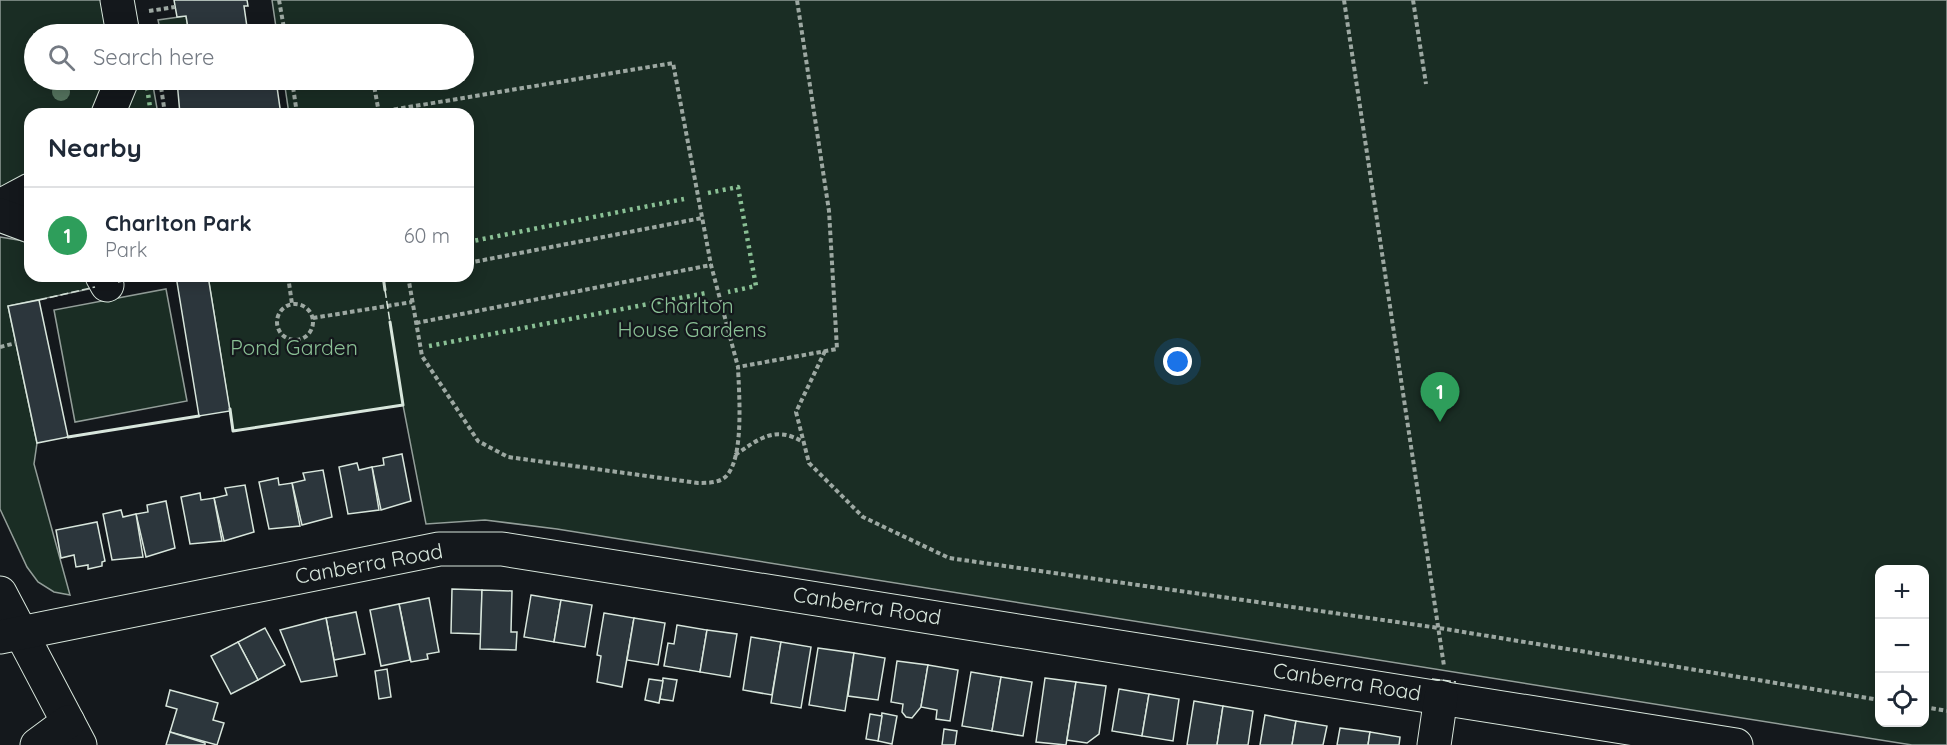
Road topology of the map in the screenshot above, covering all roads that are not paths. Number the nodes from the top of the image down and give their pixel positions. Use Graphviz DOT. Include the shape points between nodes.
graph roads {
  1 [pos="118,90"];
  2 [pos="110,108"];
  3 [pos="24,193"];
  4 [pos="0,206"];
  5 [pos="0,215"];
  6 [pos="24,224"];
  7 [pos="0,593"];
  8 [pos="10,634"];
  9 [pos="1443,686"];
  10 [pos="74,733"];
  11 [pos="37,745"];
  12 [pos="1434,745"];
  13 [pos="1736,745"];
  1 -- 2 [label="street"];
  3 -- 4 [label="street"];
  5 -- 6 [label="street"];
  7 -- 8 [label="street"];
  8 -- 9 [label="street, Canberra Road" via="439,549 502,549"];
  8 -- 10 [label="street"];
  9 -- 12 [label="street"];
  9 -- 13 [label="street, Canberra Road"];
  10 -- 11 [label="street"];
}
